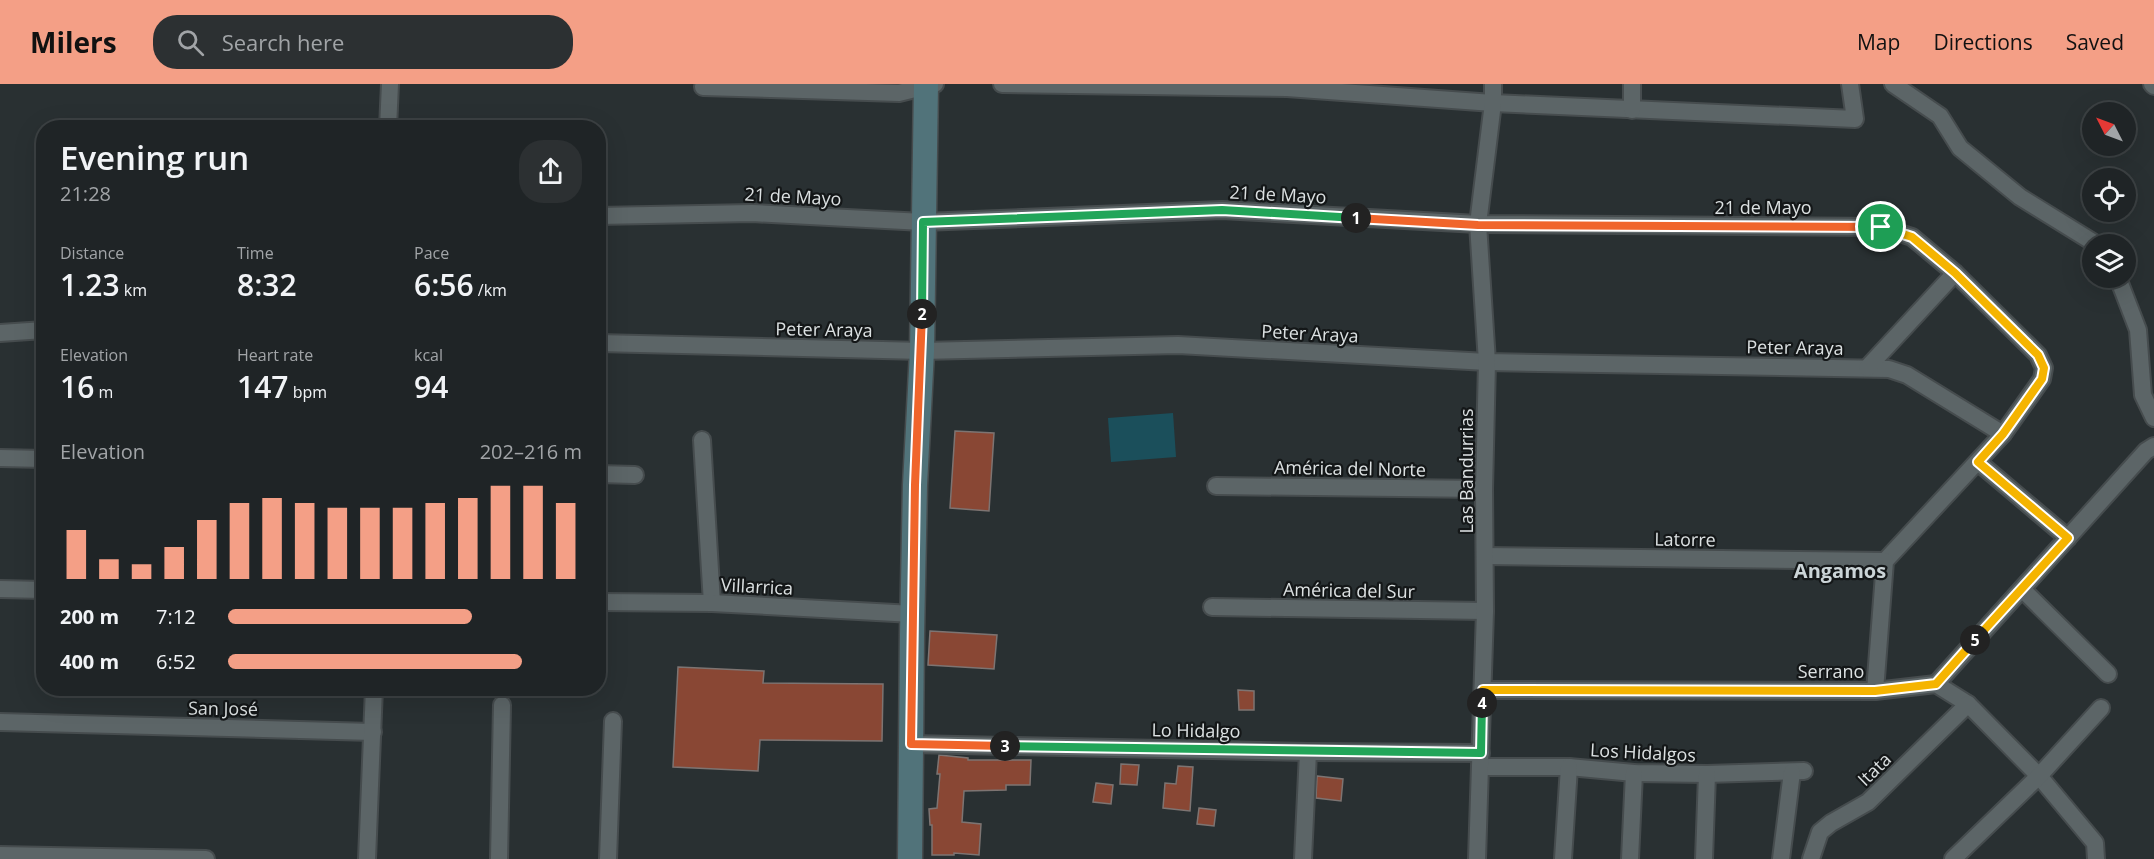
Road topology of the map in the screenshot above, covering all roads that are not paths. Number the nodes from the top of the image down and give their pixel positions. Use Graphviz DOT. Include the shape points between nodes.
graph roads {
  1 [pos="390,84"];
  2 [pos="1002,84"];
  3 [pos="1493,84"];
  4 [pos="1632,84"];
  5 [pos="1850,84"];
  6 [pos="1893,84"];
  7 [pos="930,85"];
  8 [pos="703,87"];
  9 [pos="1493,103"];
  10 [pos="1632,110"];
  11 [pos="388,120"];
  12 [pos="606,216"];
  13 [pos="923,222"];
  14 [pos="1478,225"];
  15 [pos="2082,235"];
  16 [pos="1955,273"];
  17 [pos="2122,288"];
  18 [pos="36,331"];
  19 [pos="0,333"];
  20 [pos="606,343"];
  21 [pos="922,351"];
  22 [pos="1486,362"];
  23 [pos="1867,368"];
  24 [pos="2154,418"];
  25 [pos="2003,434"];
  26 [pos="702,440"];
  27 [pos="2154,446"];
  28 [pos="0,458"];
  29 [pos="36,459"];
  30 [pos="1978,462"];
  31 [pos="606,474"];
  32 [pos="635,475"];
  33 [pos="1216,486"];
  34 [pos="1484,489"];
  35 [pos="2068,538"];
  36 [pos="1485,556"];
  37 [pos="1885,561"];
  38 [pos="2022,588"];
  39 [pos="0,589"];
  40 [pos="36,590"];
  41 [pos="606,602"];
  42 [pos="712,603"];
  43 [pos="1212,607"];
  44 [pos="1485,611"];
  45 [pos="913,614"];
  46 [pos="2108,674"];
  47 [pos="1936,684"];
  48 [pos="1483,690"];
  49 [pos="1875,691"];
  50 [pos="374,696"];
  51 [pos="1968,704"];
  52 [pos="502,705"];
  53 [pos="2101,708"];
  54 [pos="613,721"];
  55 [pos="0,722"];
  56 [pos="373,732"];
  57 [pos="911,744"];
  58 [pos="1308,752"];
  59 [pos="1481,760"];
  60 [pos="1569,767"];
  61 [pos="1634,773"];
  62 [pos="1707,774"];
  63 [pos="2039,776"];
  64 [pos="0,855"];
  65 [pos="206,859"];
  66 [pos="366,859"];
  67 [pos="499,859"];
  68 [pos="608,859"];
  69 [pos="910,859"];
  70 [pos="1303,859"];
  71 [pos="1477,859"];
  72 [pos="1563,859"];
  73 [pos="1630,859"];
  74 [pos="1704,859"];
  75 [pos="1781,859"];
  76 [pos="1810,859"];
  77 [pos="1953,859"];
  78 [pos="2096,859"];
  1 -- 11 [label="street"];
  2 -- 9 [label="street" via="1287,88"];
  3 -- 9 [label="street, Las Bandurrias"];
  4 -- 10 [label="street"];
  5 -- 10 [label="street" via="1855,119"];
  6 -- 15 [label="street" via="1940,116 1960,148 2020,197"];
  7 -- 8 [label="street" via="899,93"];
  7 -- 13 [label="street"];
  9 -- 10 [label="street"];
  9 -- 14 [label="street, Las Bandurrias"];
  12 -- 13 [label="street, 21 de Mayo" via="752,213"];
  13 -- 14 [label="street, 21 de Mayo" via="1222,210"];
  13 -- 21 [label="street"];
  14 -- 16 [label="street, 21 de Mayo" via="1881,227 1912,237"];
  14 -- 22 [label="street, Las Bandurrias"];
  16 -- 23 [label="street"];
  16 -- 25 [label="street, 21 de Mayo" via="2038,355 2044,368 2042,379"];
  17 -- 24 [label="street" via="2138,330 2143,395"];
  18 -- 19 [label="street"];
  20 -- 21 [label="street, Peter Araya"];
  21 -- 22 [label="street, Peter Araya" via="1178,345"];
  21 -- 45 [label="street"];
  22 -- 23 [label="street, Peter Araya"];
  22 -- 34 [label="street, Las Bandurrias"];
  23 -- 25 [label="street, Peter Araya" via="1907,375"];
  25 -- 30 [label="street"];
  26 -- 42 [label="street"];
  27 -- 35 [label="street"];
  28 -- 29 [label="street"];
  30 -- 35 [label="street"];
  30 -- 37 [label="street"];
  31 -- 32 [label="street"];
  33 -- 34 [label="street, América del Norte"];
  34 -- 36 [label="street, Las Bandurrias"];
  35 -- 38 [label="street"];
  36 -- 37 [label="street, Latorre"];
  36 -- 44 [label="street, Las Bandurrias"];
  37 -- 49 [label="street"];
  38 -- 46 [label="street"];
  38 -- 47 [label="street"];
  39 -- 40 [label="street"];
  41 -- 42 [label="street, Villarrica"];
  42 -- 45 [label="street, Villarrica"];
  43 -- 44 [label="street, América del Sur"];
  44 -- 48 [label="street, Las Bandurrias"];
  45 -- 57 [label="street"];
  47 -- 49 [label="street, Serrano"];
  47 -- 51 [label="street"];
  48 -- 49 [label="street, Serrano"];
  48 -- 59 [label="street, Las Bandurrias"];
  50 -- 56 [label="street"];
  51 -- 63 [label="street"];
  51 -- 76 [label="street, Itata" via="1868,802 1820,832"];
  52 -- 67 [label="street"];
  53 -- 63 [label="street"];
  54 -- 68 [label="street"];
  55 -- 56 [label="street, San José"];
  56 -- 66 [label="street"];
  57 -- 58 [label="street, Lo Hidalgo"];
  57 -- 69 [label="street"];
  58 -- 59 [label="street, Lo Hidalgo"];
  58 -- 70 [label="street"];
  59 -- 60 [label="street, Los Hidalgos"];
  59 -- 71 [label="street, Las Bandurrias"];
  60 -- 61 [label="street, Los Hidalgos"];
  60 -- 72 [label="street"];
  61 -- 62 [label="street, Los Hidalgos"];
  61 -- 73 [label="street"];
  62 -- 74 [label="street"];
  62 -- 75 [label="street, Los Hidalgos" via="1798,772"];
  63 -- 77 [label="street"];
  63 -- 78 [label="street" via="2095,843"];
  64 -- 65 [label="street"];
}
